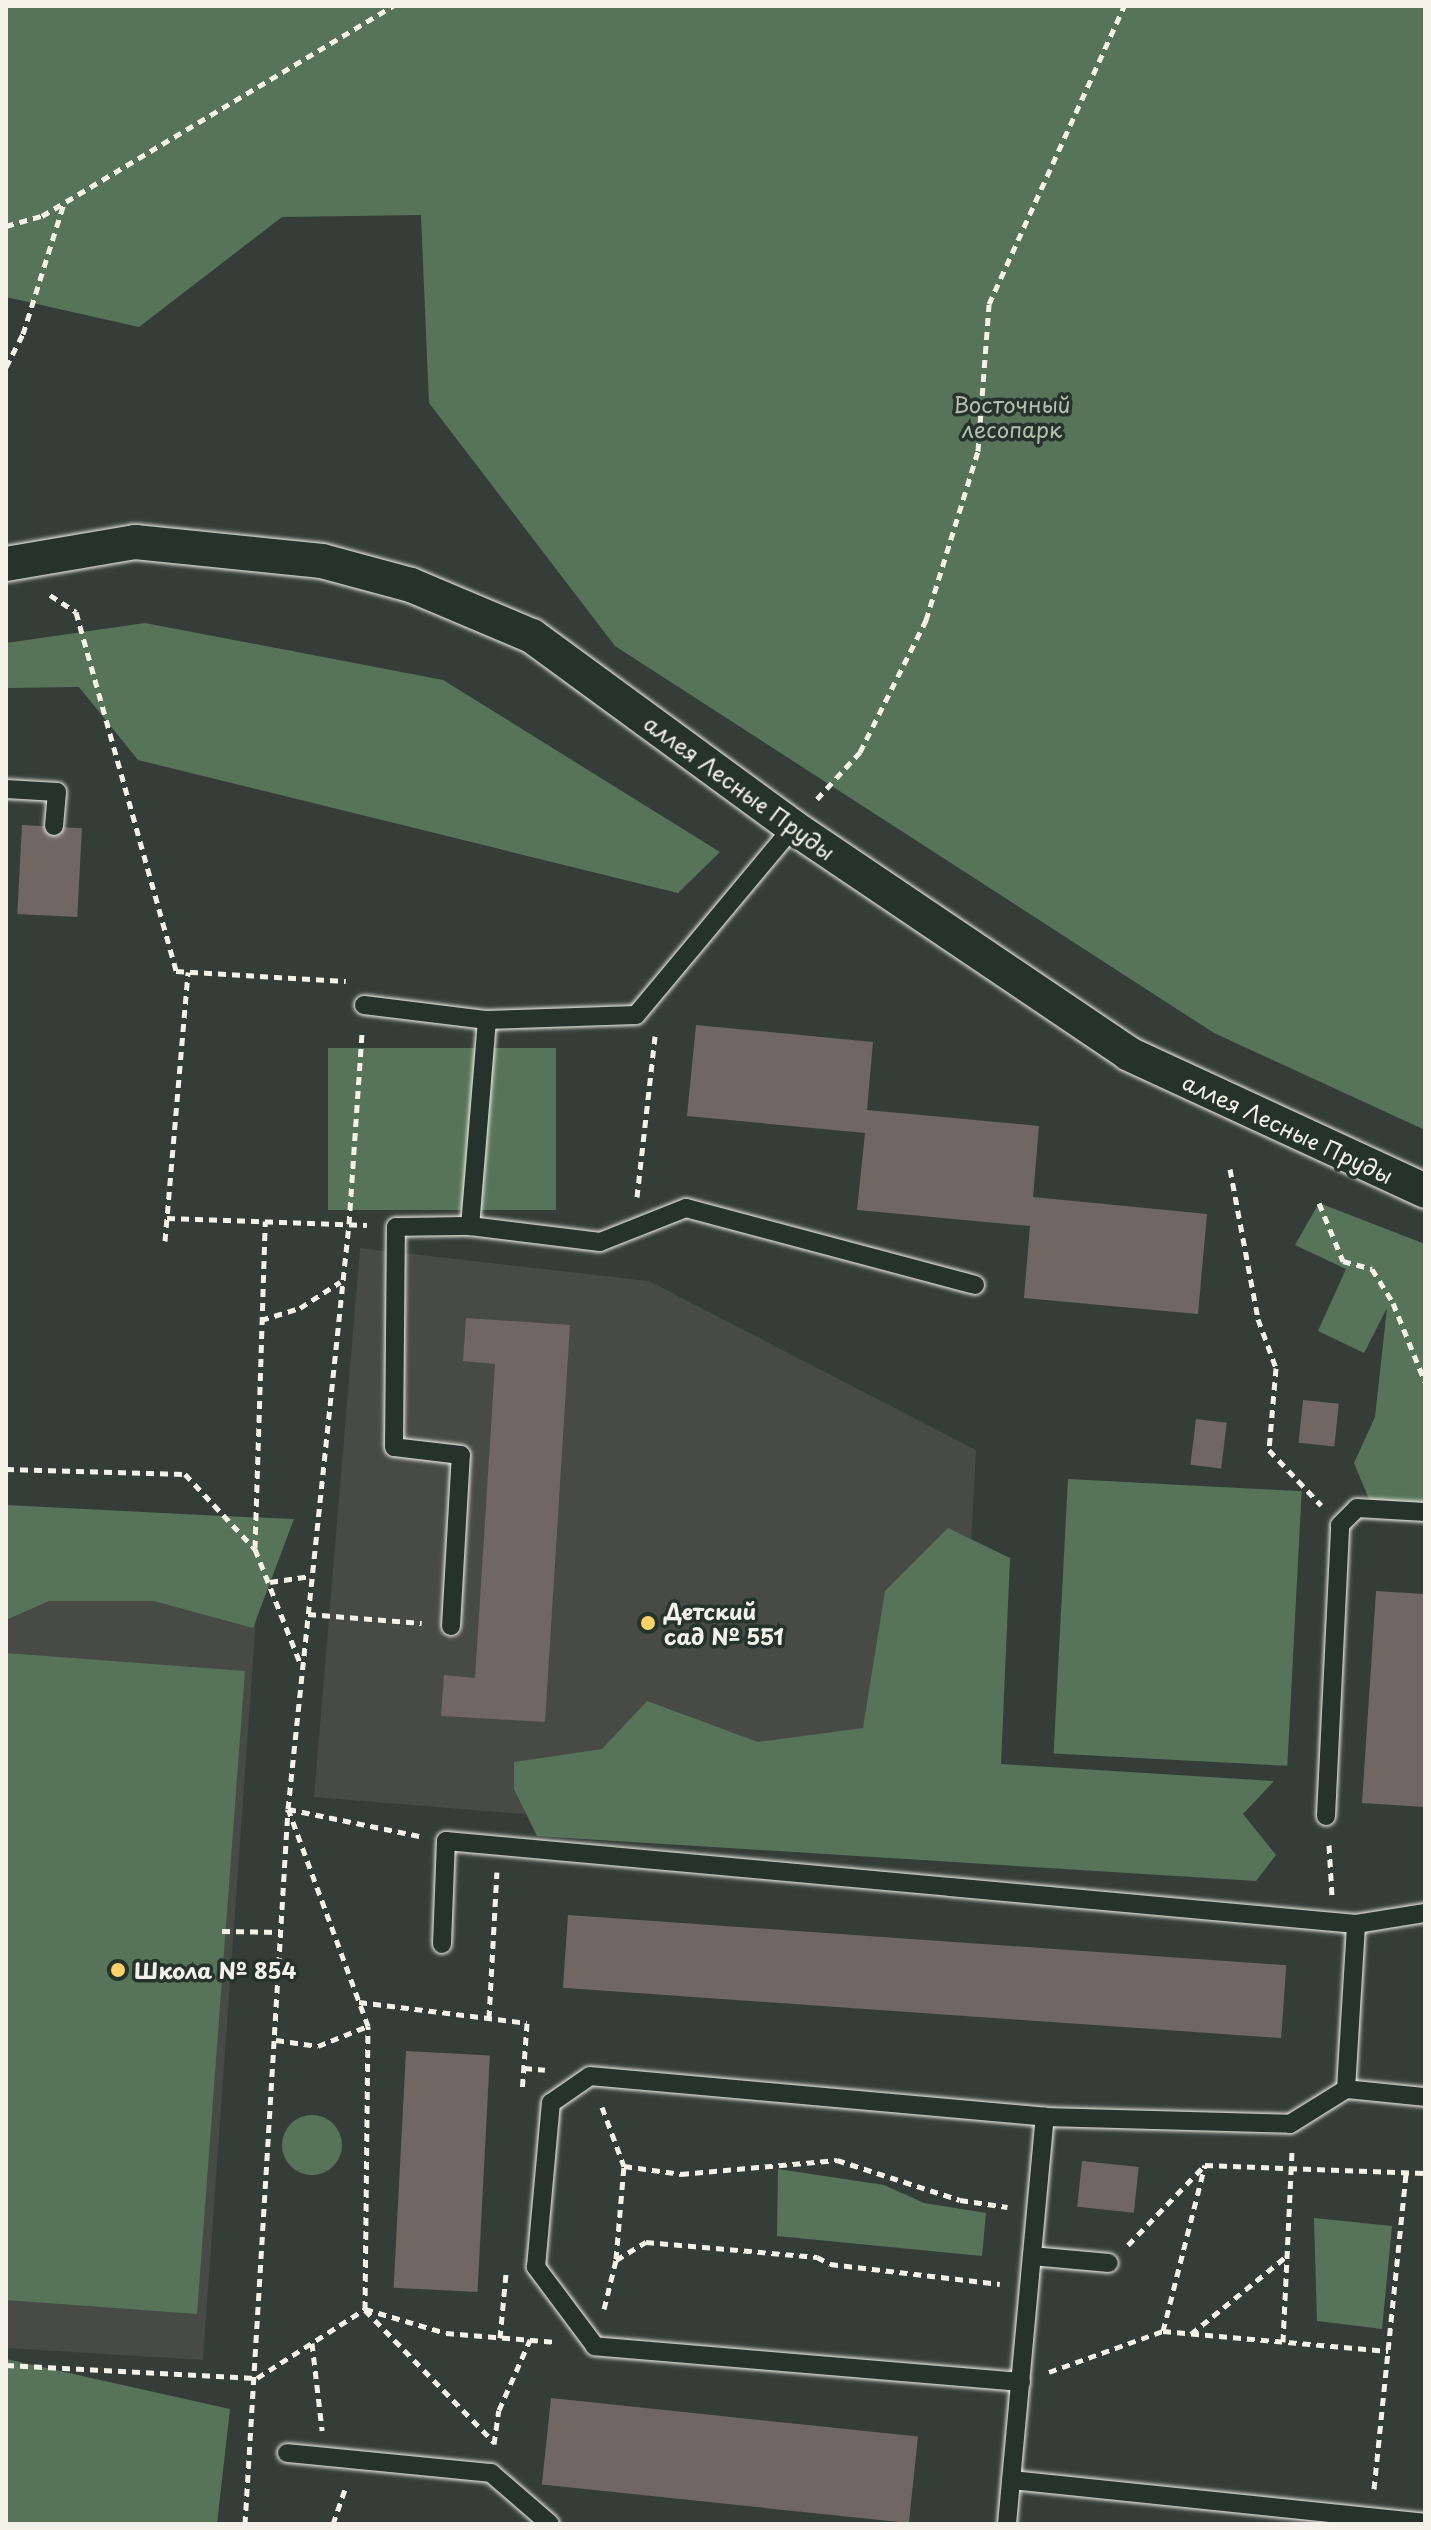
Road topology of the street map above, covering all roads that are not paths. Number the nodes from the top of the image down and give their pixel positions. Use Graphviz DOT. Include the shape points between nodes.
graph roads {
  1 [pos="6,564"];
  2 [pos="6,789"];
  3 [pos="54,826"];
  4 [pos="793,827"];
  5 [pos="364,1005"];
  6 [pos="487,1020"];
  7 [pos="1425,1191"];
  8 [pos="470,1226"];
  9 [pos="975,1285"];
  10 [pos="1425,1512"];
  11 [pos="451,1626"];
  12 [pos="1326,1816"];
  13 [pos="1425,1913"];
  14 [pos="1356,1924"];
  15 [pos="442,1944"];
  16 [pos="1346,2089"];
  17 [pos="1425,2097"];
  18 [pos="1045,2117"];
  19 [pos="1032,2256"];
  20 [pos="1109,2263"];
  21 [pos="1021,2382"];
  22 [pos="287,2453"];
  23 [pos="1011,2480"];
  24 [pos="1425,2523"];
  25 [pos="550,2524"];
  26 [pos="1007,2524"];
  1 -- 4 [label="street, аллея Лесные Пруды" via="135,542 322,561 411,585 532,636"];
  2 -- 3 [label="lane" via="57,792"];
  4 -- 6 [label="lane" via="636,1015"];
  4 -- 7 [label="street, аллея Лесные Пруды" via="1129,1054"];
  5 -- 6 [label="lane"];
  6 -- 8 [label="lane"];
  8 -- 9 [label="lane" via="600,1242 686,1208"];
  8 -- 11 [label="lane" via="396,1227 394,1447 461,1455"];
  10 -- 12 [label="lane" via="1357,1508 1340,1525"];
  13 -- 14 [label="lane"];
  14 -- 15 [label="lane" via="446,1841"];
  14 -- 16 [label="lane"];
  16 -- 17 [label="lane"];
  16 -- 18 [label="lane" via="1290,2124"];
  18 -- 19 [label="lane"];
  18 -- 21 [label="lane" via="590,2076 551,2103 536,2267 595,2346"];
  19 -- 20 [label="lane"];
  19 -- 21 [label="lane"];
  21 -- 23 [label="lane"];
  22 -- 25 [label="lane" via="491,2473"];
  23 -- 24 [label="lane"];
  23 -- 26 [label="lane"];
}
